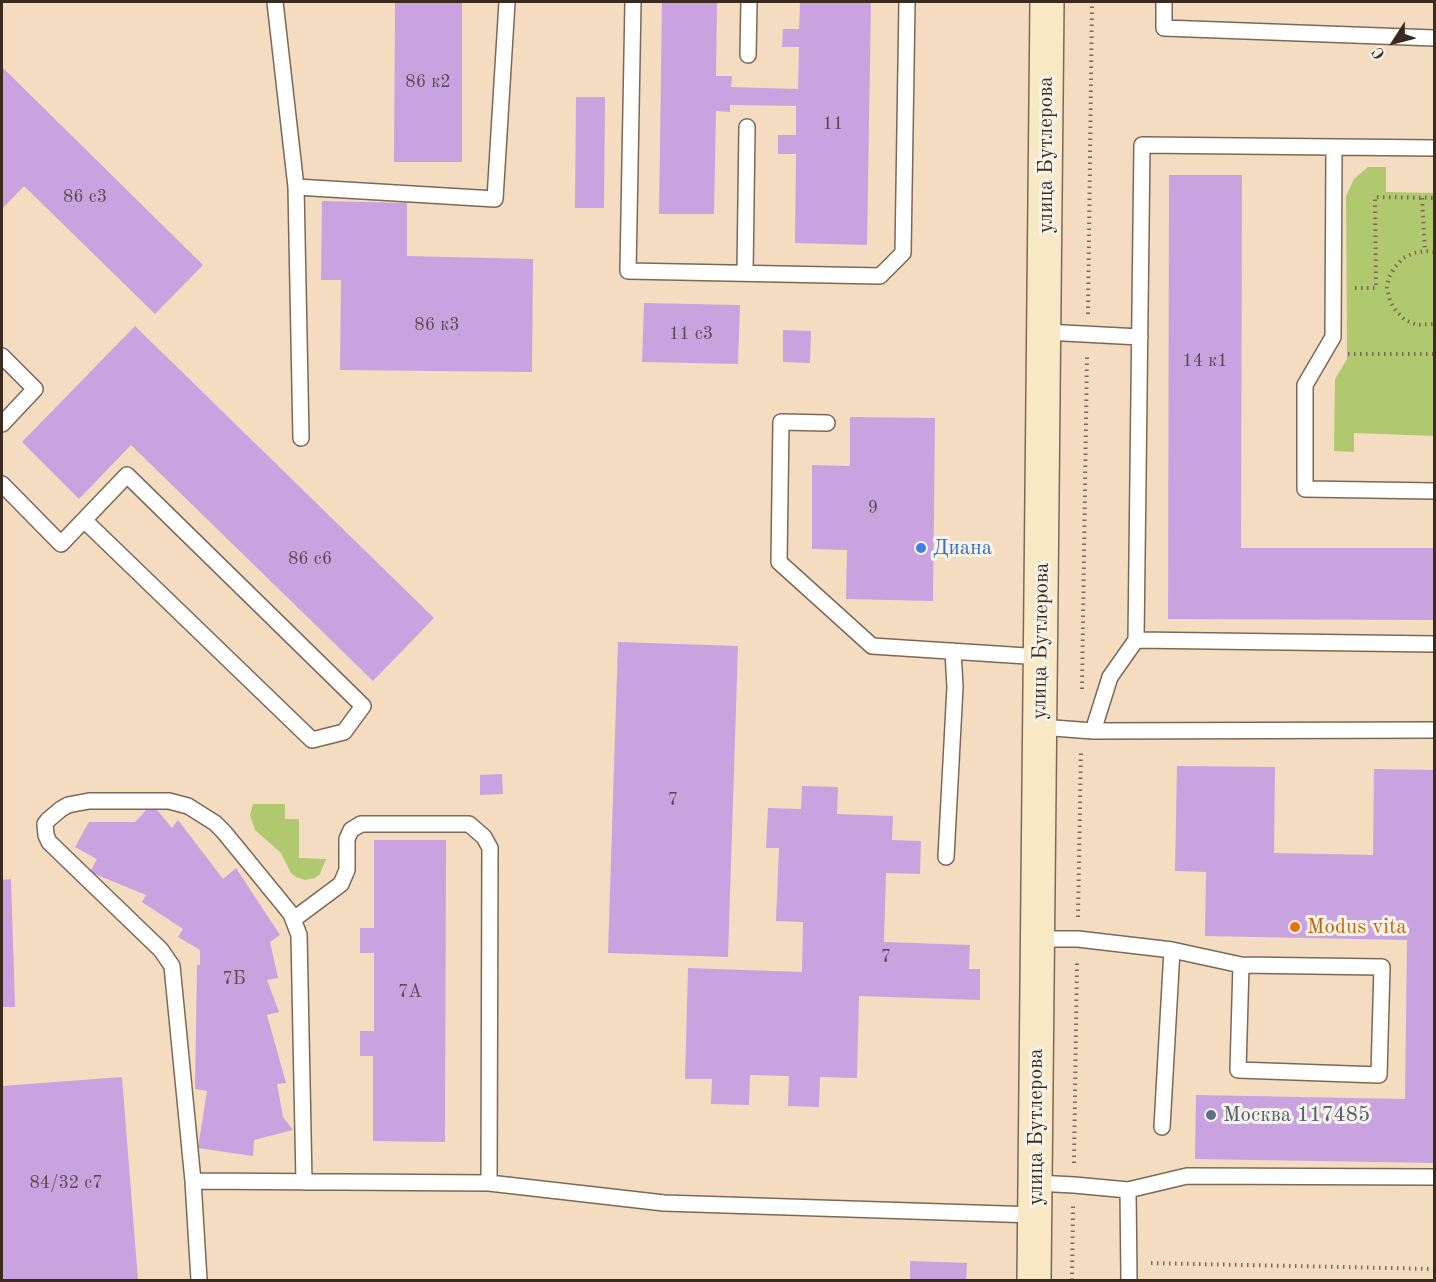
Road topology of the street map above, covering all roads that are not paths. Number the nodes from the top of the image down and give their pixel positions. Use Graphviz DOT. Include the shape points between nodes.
graph roads {
  1 [pos="275,2"];
  2 [pos="507,2"];
  3 [pos="633,2"];
  4 [pos="749,2"];
  5 [pos="908,2"];
  6 [pos="1047,2"];
  7 [pos="1164,2"];
  8 [pos="1434,38"];
  9 [pos="748,55"];
  10 [pos="747,127"];
  11 [pos="1334,148"];
  12 [pos="1434,148"];
  13 [pos="296,187"];
  14 [pos="745,273"];
  15 [pos="1044,332"];
  16 [pos="1140,337"];
  17 [pos="2,356"];
  18 [pos="826,423"];
  19 [pos="2,424"];
  20 [pos="301,438"];
  21 [pos="2,484"];
  22 [pos="1434,491"];
  23 [pos="84,520"];
  24 [pos="1136,640"];
  25 [pos="1434,644"];
  26 [pos="954,651"];
  27 [pos="1042,657"];
  28 [pos="1040,727"];
  29 [pos="1087,730"];
  30 [pos="1434,730"];
  31 [pos="946,857"];
  32 [pos="294,919"];
  33 [pos="1036,939"];
  34 [pos="1172,950"];
  35 [pos="1241,965"];
  36 [pos="1162,1127"];
  37 [pos="1434,1178"];
  38 [pos="193,1181"];
  39 [pos="304,1182"];
  40 [pos="489,1183"];
  41 [pos="1128,1190"];
  42 [pos="1036,1199"];
  43 [pos="200,1281"];
  44 [pos="1034,1281"];
  45 [pos="1129,1281"];
  1 -- 13 [label="lane"];
  2 -- 13 [label="lane" via="495,199"];
  3 -- 14 [label="lane" via="628,271"];
  4 -- 9 [label="lane"];
  5 -- 14 [label="lane" via="903,253 880,276"];
  6 -- 15 [label="street, улица Бутлерова"];
  7 -- 8 [label="lane" via="1164,28"];
  10 -- 14 [label="lane"];
  11 -- 12 [label="lane"];
  11 -- 16 [label="lane" via="1142,145"];
  11 -- 22 [label="lane" via="1333,338 1305,385 1305,489"];
  13 -- 20 [label="lane"];
  15 -- 16 [label="lane"];
  15 -- 27 [label="street, улица Бутлерова"];
  16 -- 24 [label="lane"];
  17 -- 19 [label="lane" via="35,389"];
  18 -- 26 [label="lane" via="781,422 779,562 872,646"];
  21 -- 23 [label="lane" via="61,544"];
  23 -- 23 [label="lane" via="127,475 363,706 344,732 312,740"];
  24 -- 25 [label="lane"];
  24 -- 29 [label="lane" via="1110,677"];
  26 -- 27 [label="lane"];
  26 -- 31 [label="lane"];
  27 -- 28 [label="street, улица Бутлерова"];
  28 -- 29 [label="lane"];
  28 -- 33 [label="street, улица Бутлерова"];
  29 -- 30 [label="lane"];
  32 -- 38 [label="lane" via="224,832 188,806 169,801 82,801 61,809 45,825 46,836 54,848 161,950 172,966"];
  32 -- 39 [label="lane" via="299,935"];
  32 -- 40 [label="lane" via="341,884 347,870 347,839 351,830 361,824 469,824 484,837 490,848"];
  33 -- 34 [label="lane" via="1078,939"];
  33 -- 42 [label="street, улица Бутлерова"];
  34 -- 35 [label="lane"];
  34 -- 36 [label="lane"];
  35 -- 35 [label="lane" via="1382,967 1379,1075 1238,1070"];
  37 -- 41 [label="lane" via="1187,1176"];
  38 -- 39 [label="lane"];
  38 -- 43 [label="lane"];
  39 -- 40 [label="lane"];
  40 -- 42 [label="lane" via="664,1203"];
  41 -- 42 [label="lane" via="1074,1185"];
  41 -- 45 [label="lane"];
  42 -- 44 [label="street, улица Бутлерова"];
}
